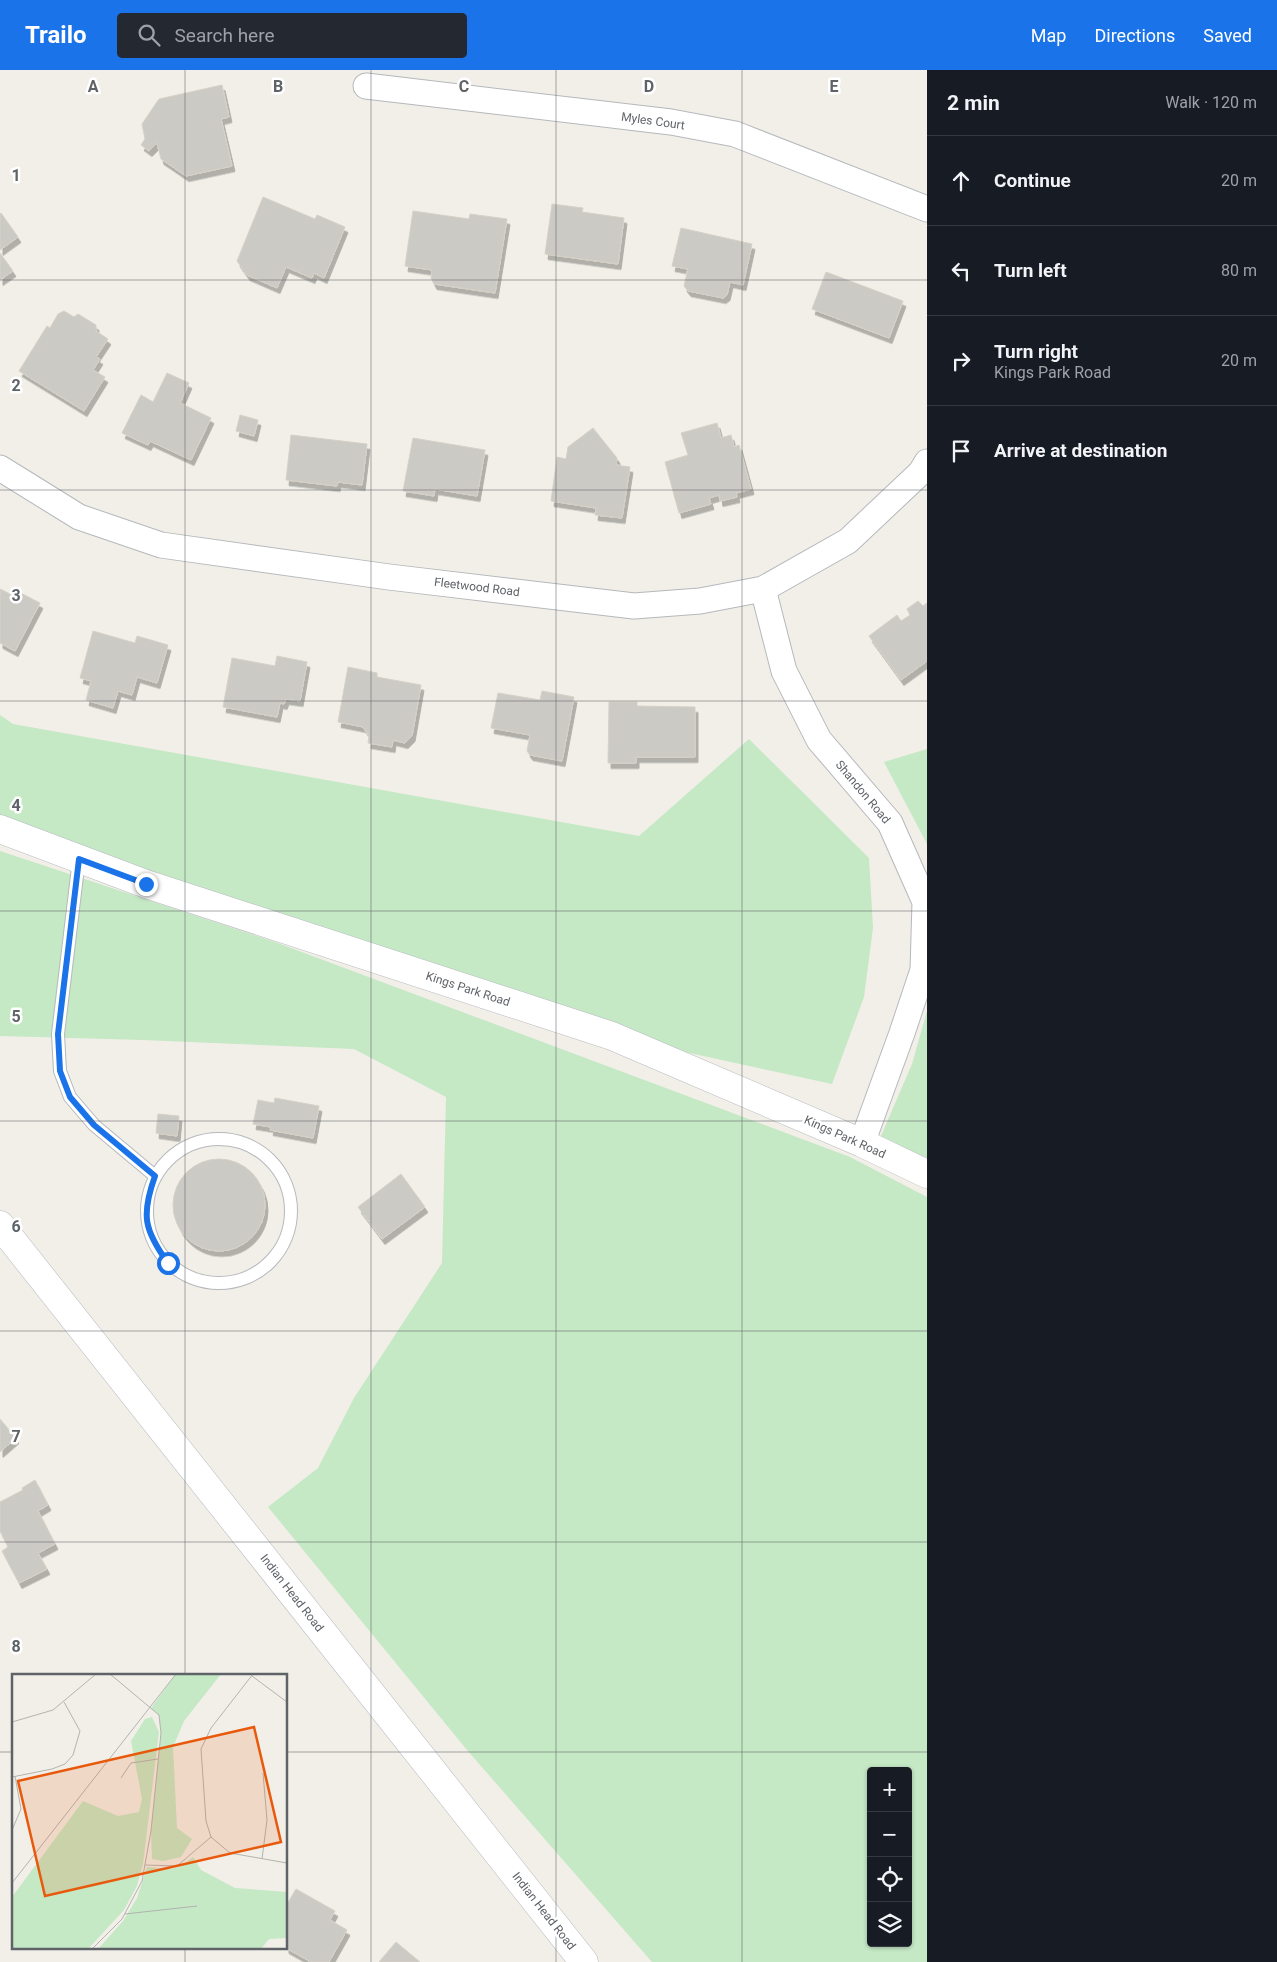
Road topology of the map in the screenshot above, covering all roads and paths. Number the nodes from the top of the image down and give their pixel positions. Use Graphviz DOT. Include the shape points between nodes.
graph roads {
  1 [pos="366,86"];
  2 [pos="927,209"];
  3 [pos="927,462"];
  4 [pos="0,468"];
  5 [pos="763,589"];
  6 [pos="0,829"];
  7 [pos="79,859"];
  8 [pos="862,1144"];
  9 [pos="927,1174"];
  10 [pos="155,1176"];
  11 [pos="0,1225"];
  12 [pos="584,1962"];
  1 -- 2 [label="street, Myles Court" via="671,122 734,134"];
  3 -- 5 [label="street, Fleetwood Road" via="921,472 848,541"];
  4 -- 5 [label="street, Fleetwood Road" via="79,517 161,545 389,577 634,606 700,601"];
  5 -- 8 [label="street, Shandon Road" via="784,671 819,740 890,823 925,902 923,970"];
  6 -- 7 [label="street, Kings Park Road"];
  7 -- 8 [label="street, Kings Park Road" via="146,884 612,1036"];
  7 -- 10 [label="lane" via="58,1034 60,1071 70,1097 94,1125"];
  8 -- 9 [label="street, Kings Park Road"];
  10 -- 10 [label="lane" via="147,1198 147,1222 154,1244 168,1263 186,1277 209,1283 232,1283 254,1275 272,1260 285,1240 291,1217 289,1192 279,1170 262,1152 240,1142 216,1138 191,1144 170,1157"];
  11 -- 12 [label="street, Indian Head Road"];
}
